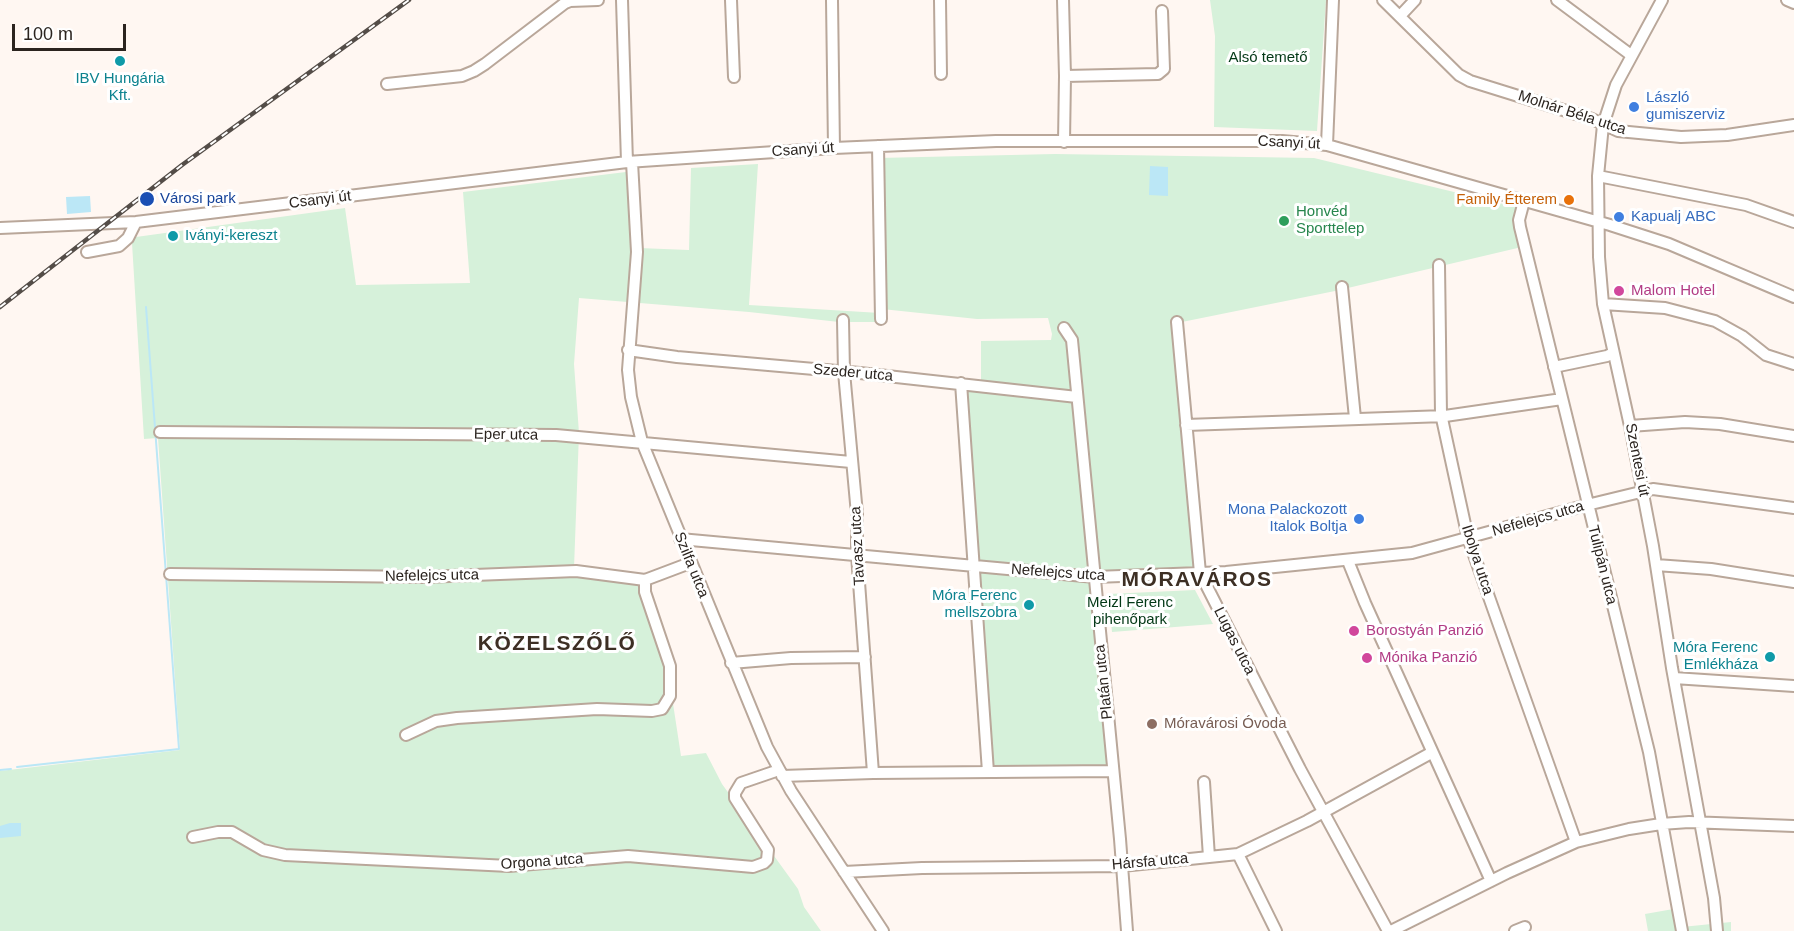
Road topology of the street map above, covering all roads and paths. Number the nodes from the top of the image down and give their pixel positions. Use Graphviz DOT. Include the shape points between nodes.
graph roads {
  1 [pos="596,0"];
  2 [pos="622,0"];
  3 [pos="731,0"];
  4 [pos="832,0"];
  5 [pos="940,0"];
  6 [pos="1063,0"];
  7 [pos="1333,0"];
  8 [pos="1383,0"];
  9 [pos="1415,0"];
  10 [pos="1557,0"];
  11 [pos="1662,0"];
  12 [pos="1787,0"];
  13 [pos="1794,3"];
  14 [pos="1162,11"];
  15 [pos="1400,16"];
  16 [pos="1631,55"];
  17 [pos="941,74"];
  18 [pos="1065,76"];
  19 [pos="734,77"];
  20 [pos="387,84"];
  21 [pos="1603,125"];
  22 [pos="1794,125"];
  23 [pos="1064,141"];
  24 [pos="1327,145"];
  25 [pos="878,146"];
  26 [pos="834,148"];
  27 [pos="630,162"];
  28 [pos="1598,176"];
  29 [pos="1524,201"];
  30 [pos="136,222"];
  31 [pos="1599,222"];
  32 [pos="1794,222"];
  33 [pos="0,228"];
  34 [pos="87,252"];
  35 [pos="1438,265"];
  36 [pos="1342,287"];
  37 [pos="1794,297"];
  38 [pos="1603,304"];
  39 [pos="881,319"];
  40 [pos="843,320"];
  41 [pos="1177,322"];
  42 [pos="1064,328"];
  43 [pos="628,350"];
  44 [pos="1613,353"];
  45 [pos="1794,364"];
  46 [pos="1554,367"];
  47 [pos="844,372"];
  48 [pos="961,383"];
  49 [pos="1077,397"];
  50 [pos="1562,399"];
  51 [pos="1442,416"];
  52 [pos="1355,418"];
  53 [pos="1186,425"];
  54 [pos="1630,426"];
  55 [pos="160,432"];
  56 [pos="1794,436"];
  57 [pos="642,442"];
  58 [pos="851,462"];
  59 [pos="1643,491"];
  60 [pos="1587,505"];
  61 [pos="1794,508"];
  62 [pos="1468,538"];
  63 [pos="680,539"];
  64 [pos="857,555"];
  65 [pos="1348,561"];
  66 [pos="690,562"];
  67 [pos="1656,565"];
  68 [pos="974,566"];
  69 [pos="1200,573"];
  70 [pos="170,574"];
  71 [pos="1095,577"];
  72 [pos="645,580"];
  73 [pos="1794,582"];
  74 [pos="865,657"];
  75 [pos="731,663"];
  76 [pos="1674,678"];
  77 [pos="1794,686"];
  78 [pos="406,735"];
  79 [pos="1431,753"];
  80 [pos="1113,771"];
  81 [pos="873,772"];
  82 [pos="988,772"];
  83 [pos="780,773"];
  84 [pos="1204,782"];
  85 [pos="1323,811"];
  86 [pos="1700,822"];
  87 [pos="1661,824"];
  88 [pos="1794,826"];
  89 [pos="193,837"];
  90 [pos="1576,842"];
  91 [pos="1238,854"];
  92 [pos="1209,857"];
  93 [pos="1122,866"];
  94 [pos="844,872"];
  95 [pos="1491,881"];
  96 [pos="1681,929"];
  97 [pos="883,931"];
  98 [pos="1127,931"];
  99 [pos="1276,931"];
  100 [pos="1389,931"];
  101 [pos="1717,931"];
  1 -- 20 [label="street" via="565,3 485,64 462,76"];
  2 -- 27 [label="street, Szilfa utca"];
  3 -- 19 [label="street"];
  4 -- 26 [label="street"];
  5 -- 17 [label="street"];
  6 -- 18 [label="street"];
  7 -- 24 [label="street"];
  8 -- 15 [label="street, Molnár Béla utca"];
  9 -- 15 [label="street"];
  10 -- 16 [label="street"];
  11 -- 16 [label="street, Szentesi út"];
  12 -- 13 [label="street"];
  14 -- 18 [label="street" via="1164,69 1158,74"];
  15 -- 21 [label="street, Molnár Béla utca" via="1459,75 1470,81"];
  16 -- 21 [label="street, Szentesi út"];
  18 -- 23 [label="street"];
  21 -- 22 [label="street, Molnár Béla utca" via="1618,131 1681,137"];
  21 -- 28 [label="street, Szentesi út"];
  23 -- 24 [label="street, Csanyi út" via="1282,141"];
  23 -- 25 [label="street, Csanyi út"];
  24 -- 29 [label="street, Csanyi út"];
  25 -- 26 [label="street, Csanyi út"];
  25 -- 39 [label="street"];
  26 -- 27 [label="street, Csanyi út"];
  27 -- 30 [label="street, Csanyi út"];
  27 -- 43 [label="street, Szilfa utca" via="637,252"];
  28 -- 31 [label="street, Szentesi út"];
  28 -- 32 [label="street" via="1746,205"];
  29 -- 31 [label="street, Csanyi út"];
  29 -- 46 [label="street, Tulipán utca" via="1519,220 1521,233"];
  30 -- 33 [label="street, Csanyi út"];
  30 -- 34 [label="street" via="119,246"];
  31 -- 37 [label="street, Csanyi út" via="1669,244"];
  31 -- 38 [label="street, Szentesi út"];
  35 -- 51 [label="street, Ibolya utca"];
  36 -- 52 [label="street"];
  38 -- 44 [label="street, Szentesi út"];
  38 -- 45 [label="street" via="1665,308 1715,321 1766,355"];
  40 -- 47 [label="street, Tavasz utca"];
  41 -- 53 [label="street, Lugas utca"];
  42 -- 49 [label="street, Platán utca" via="1072,340"];
  43 -- 47 [label="street, Szeder utca"];
  43 -- 57 [label="street, Szilfa utca" via="631,397"];
  44 -- 46 [label="street"];
  44 -- 54 [label="street, Szentesi út"];
  46 -- 50 [label="street, Tulipán utca"];
  47 -- 48 [label="street, Szeder utca"];
  47 -- 58 [label="street, Tavasz utca"];
  48 -- 49 [label="street, Szeder utca"];
  48 -- 68 [label="street"];
  49 -- 71 [label="street, Platán utca"];
  50 -- 51 [label="street"];
  50 -- 60 [label="street, Tulipán utca"];
  51 -- 52 [label="street"];
  51 -- 62 [label="street, Ibolya utca"];
  52 -- 53 [label="street"];
  53 -- 69 [label="street, Lugas utca"];
  54 -- 56 [label="street" via="1720,424"];
  54 -- 59 [label="street, Szentesi út"];
  55 -- 57 [label="street, Eper utca" via="556,435"];
  57 -- 58 [label="street, Eper utca"];
  57 -- 63 [label="street, Szilfa utca"];
  58 -- 64 [label="street, Tavasz utca"];
  59 -- 60 [label="street, Nefelejcs utca"];
  59 -- 61 [label="street, Nefelejcs utca" via="1653,489"];
  59 -- 67 [label="street, Szentesi út"];
  60 -- 62 [label="street, Nefelejcs utca"];
  60 -- 87 [label="street, Tulipán utca" via="1649,752"];
  62 -- 65 [label="street, Nefelejcs utca" via="1412,554"];
  62 -- 90 [label="street, Ibolya utca"];
  63 -- 64 [label="street, Nefelejcs utca"];
  63 -- 66 [label="street, Szilfa utca"];
  64 -- 68 [label="street, Nefelejcs utca"];
  64 -- 74 [label="street, Tavasz utca"];
  65 -- 69 [label="street, Nefelejcs utca"];
  65 -- 79 [label="street"];
  66 -- 72 [label="street, Nefelejcs utca"];
  66 -- 75 [label="street, Szilfa utca"];
  67 -- 73 [label="street"];
  67 -- 76 [label="street, Szentesi út"];
  68 -- 71 [label="street, Nefelejcs utca"];
  68 -- 82 [label="street"];
  69 -- 71 [label="street, Nefelejcs utca"];
  69 -- 85 [label="street, Lugas utca"];
  70 -- 72 [label="street, Nefelejcs utca" via="424,577 576,571"];
  71 -- 80 [label="street, Platán utca"];
  72 -- 78 [label="street" via="645,592 670,666 670,696 662,709 457,718 436,721"];
  74 -- 75 [label="street"];
  74 -- 81 [label="street, Tavasz utca"];
  75 -- 83 [label="street, Szilfa utca"];
  76 -- 77 [label="street"];
  76 -- 86 [label="street, Szentesi út"];
  79 -- 85 [label="street, Hársfa utca"];
  79 -- 95 [label="street"];
  80 -- 82 [label="street, Orgona utca"];
  80 -- 93 [label="street, Platán utca"];
  81 -- 82 [label="street, Orgona utca"];
  81 -- 83 [label="street, Orgona utca"];
  83 -- 89 [label="street, Orgona utca" via="741,783 735,793 768,850 767,860 753,867 628,856 509,866 285,855 272,854 232,832"];
  83 -- 94 [label="street, Szilfa utca"];
  84 -- 92 [label="street"];
  85 -- 91 [label="street, Hársfa utca"];
  85 -- 100 [label="street, Lugas utca"];
  86 -- 87 [label="street"];
  86 -- 88 [label="street"];
  86 -- 101 [label="street, Szentesi út"];
  87 -- 90 [label="street"];
  87 -- 96 [label="street, Tulipán utca"];
  90 -- 95 [label="street"];
  91 -- 92 [label="street, Hársfa utca"];
  91 -- 99 [label="street"];
  92 -- 93 [label="street, Hársfa utca"];
  93 -- 94 [label="street, Hársfa utca"];
  93 -- 98 [label="street, Platán utca"];
  94 -- 97 [label="street, Szilfa utca"];
  95 -- 100 [label="street"];
}
